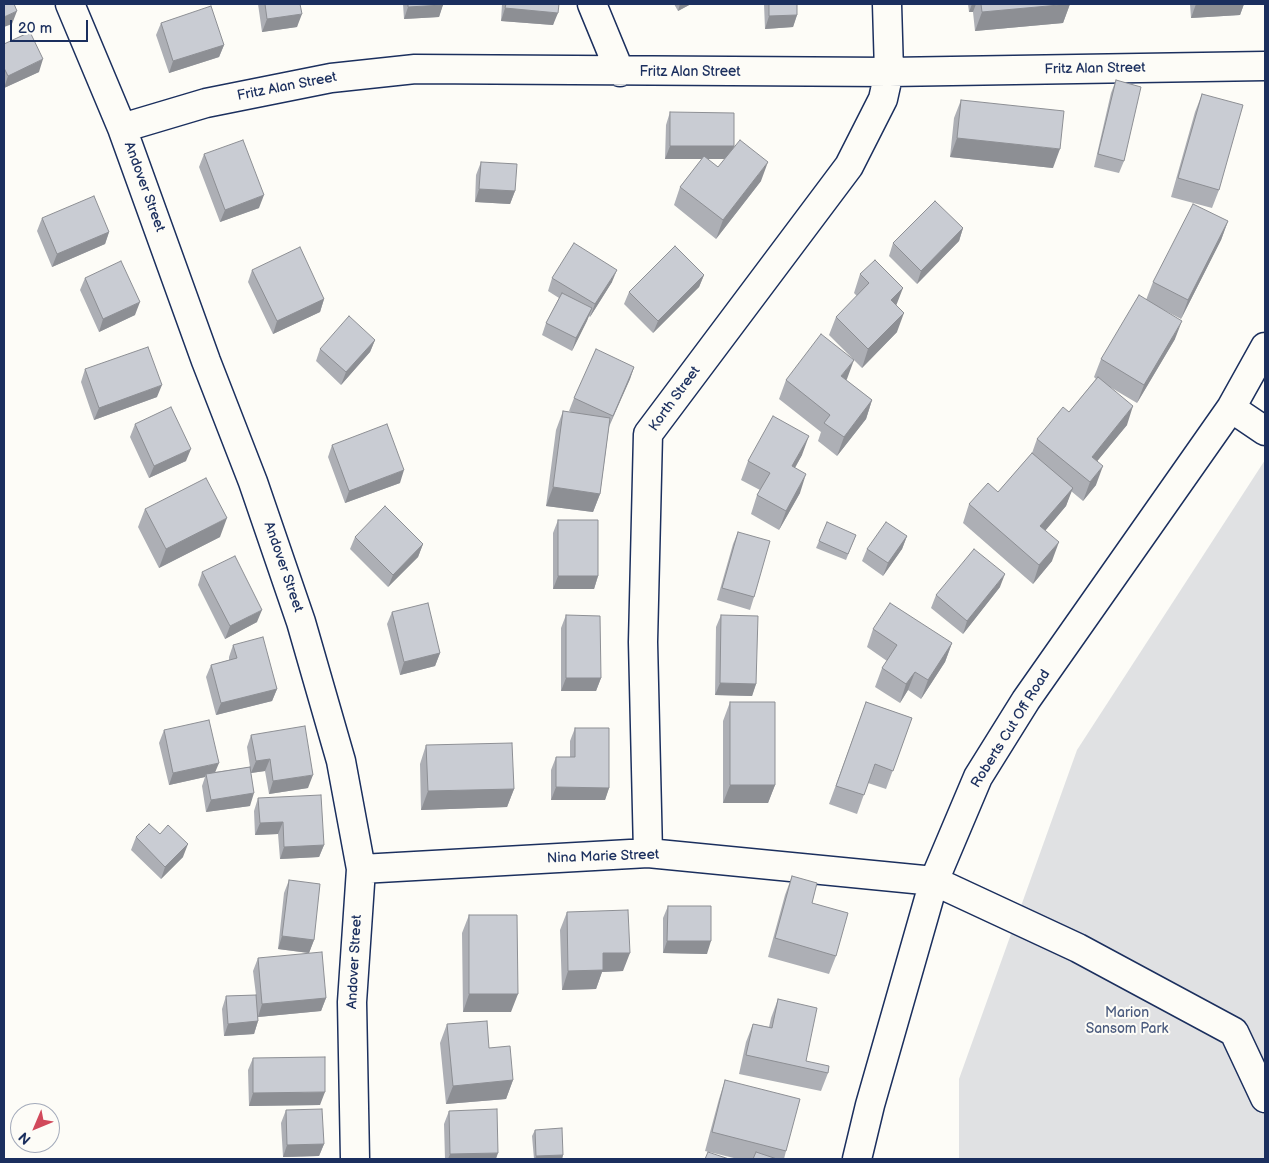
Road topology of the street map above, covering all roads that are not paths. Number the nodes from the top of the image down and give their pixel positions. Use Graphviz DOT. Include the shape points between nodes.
graph roads {
  1 [pos="70,4"];
  2 [pos="592,4"];
  3 [pos="887,4"];
  4 [pos="1265,66"];
  5 [pos="620,72"];
  6 [pos="889,72"];
  7 [pos="122,128"];
  8 [pos="1265,347"];
  9 [pos="1231,408"];
  10 [pos="1265,431"];
  11 [pos="648,853"];
  12 [pos="361,869"];
  13 [pos="934,881"];
  14 [pos="1265,1098"];
  15 [pos="356,1159"];
  16 [pos="857,1159"];
  1 -- 7 [label="street, Andover Street"];
  2 -- 5 [label="street"];
  3 -- 6 [label="street, Korth Street"];
  4 -- 6 [label="street, Fritz Alan Street"];
  5 -- 6 [label="street, Fritz Alan Street"];
  5 -- 7 [label="street, Fritz Alan Street" via="416,69 331,78 206,103"];
  6 -- 11 [label="street, Korth Street" via="883,99 849,166 648,434 643,642"];
  7 -- 12 [label="street, Andover Street" via="253,482 301,622 341,761"];
  8 -- 9 [label="street, Roberts Cut Off Road"];
  9 -- 10 [label="street"];
  9 -- 13 [label="street, Roberts Cut Off Road" via="1026,700 978,777"];
  11 -- 12 [label="street, Nina Marie Street"];
  11 -- 13 [label="street, Nina Marie Street"];
  12 -- 15 [label="street, Andover Street" via="352,1002"];
  13 -- 14 [label="street, Nina Marie Street" via="1078,948 1234,1032"];
  13 -- 16 [label="street, Roberts Cut Off Road"];
}
